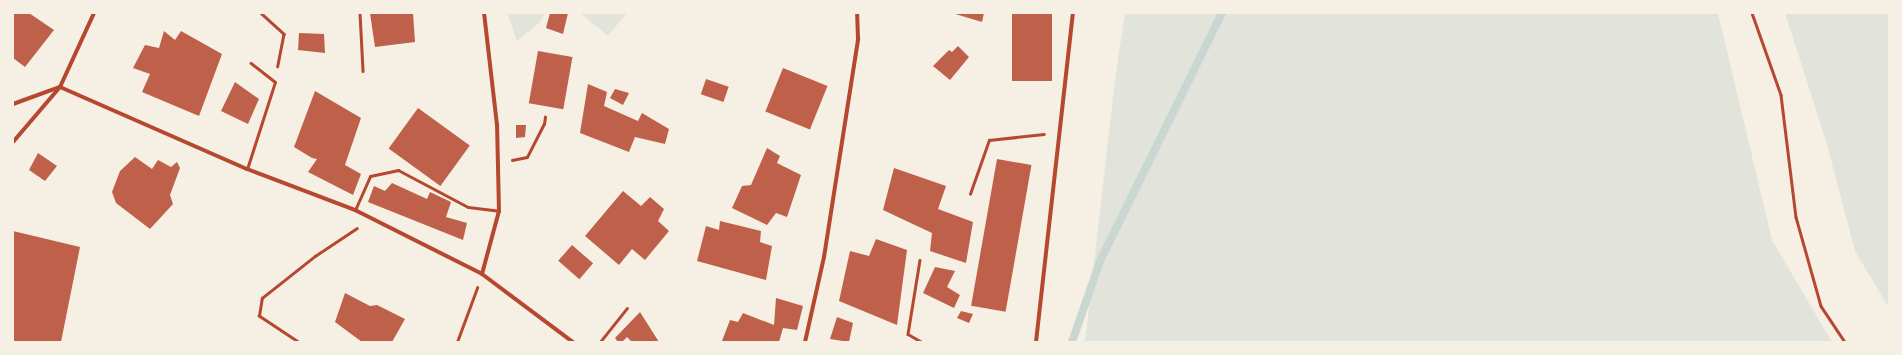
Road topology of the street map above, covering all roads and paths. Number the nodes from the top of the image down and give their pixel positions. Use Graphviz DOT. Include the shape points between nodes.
graph roads {
  1 [pos="94,13"];
  2 [pos="261,13"];
  3 [pos="360,13"];
  4 [pos="484,13"];
  5 [pos="814,13"];
  6 [pos="824,13"];
  7 [pos="857,13"];
  8 [pos="1073,13"];
  9 [pos="1752,13"];
  10 [pos="251,63"];
  11 [pos="363,71"];
  12 [pos="276,82"];
  13 [pos="60,87"];
  14 [pos="13,104"];
  15 [pos="545,117"];
  16 [pos="1061,132"];
  17 [pos="13,142"];
  18 [pos="498,163"];
  19 [pos="247,170"];
  20 [pos="970,194"];
  21 [pos="355,210"];
  22 [pos="499,211"];
  23 [pos="373,218"];
  24 [pos="920,260"];
  25 [pos="482,274"];
  26 [pos="627,308"];
  27 [pos="293,338"];
  28 [pos="291,342"];
  29 [pos="298,342"];
  30 [pos="457,342"];
  31 [pos="573,342"];
  32 [pos="600,342"];
  33 [pos="806,342"];
  34 [pos="922,342"];
  35 [pos="1036,342"];
  36 [pos="1845,342"];
  1 -- 13 [label="street"];
  2 -- 12 [label="path" via="284,34"];
  3 -- 11 [label="path"];
  4 -- 18 [label="street" via="497,125"];
  5 -- 6 [label="path"];
  7 -- 33 [label="street" via="858,39 824,257"];
  8 -- 16 [label="street"];
  9 -- 36 [label="path" via="1781,95 1796,217 1821,306"];
  10 -- 12 [label="lane"];
  12 -- 19 [label="lane"];
  13 -- 14 [label="street"];
  13 -- 17 [label="street"];
  13 -- 19 [label="street"];
  15 -- 18 [label="path" via="527,157"];
  16 -- 20 [label="path" via="989,140"];
  16 -- 35 [label="street"];
  18 -- 22 [label="street"];
  19 -- 21 [label="street"];
  21 -- 22 [label="lane" via="370,176 398,170 468,207"];
  21 -- 23 [label="street"];
  22 -- 25 [label="street"];
  23 -- 25 [label="street"];
  23 -- 27 [label="path" via="315,256 262,298 258,316"];
  24 -- 34 [label="path" via="908,334"];
  25 -- 30 [label="path"];
  25 -- 31 [label="street"];
  26 -- 32 [label="path"];
  27 -- 28 [label="path"];
  27 -- 29 [label="path"];
}
